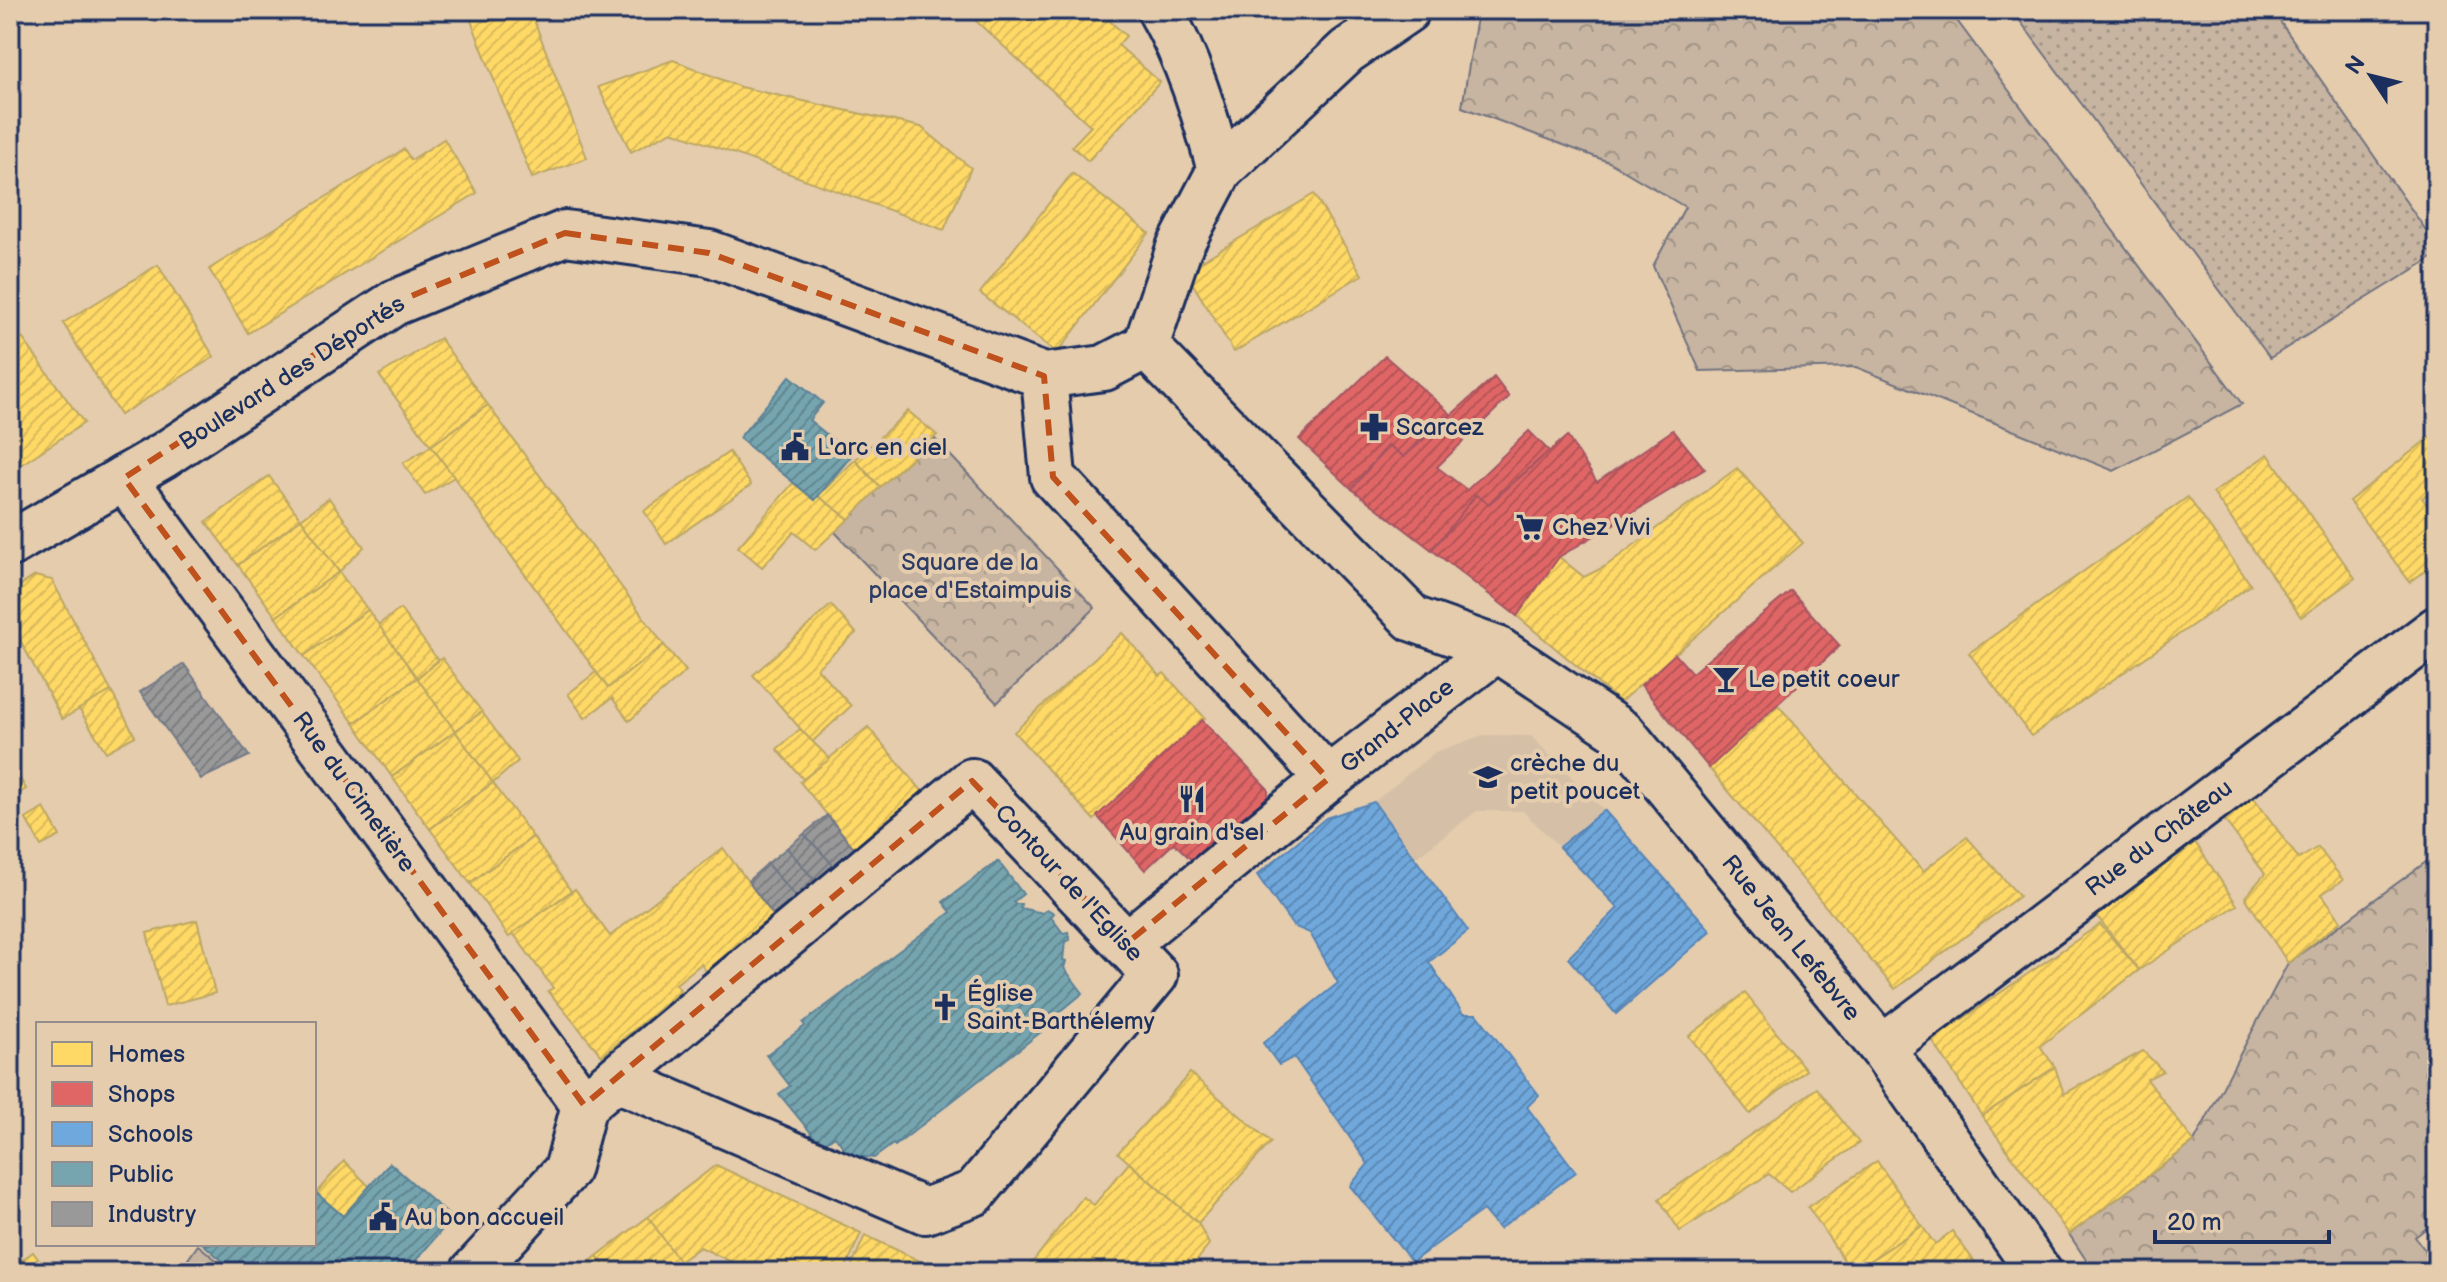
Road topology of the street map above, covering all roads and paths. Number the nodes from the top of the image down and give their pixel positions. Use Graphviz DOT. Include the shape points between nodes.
graph roads {
  1 [pos="1160,10"];
  2 [pos="1407,10"];
  3 [pos="1220,170"];
  4 [pos="1146,346"];
  5 [pos="1044,376"];
  6 [pos="124,478"];
  7 [pos="10,544"];
  8 [pos="2437,629"];
  9 [pos="1497,649"];
  10 [pos="1328,779"];
  11 [pos="1127,943"];
  12 [pos="1882,1048"];
  13 [pos="600,1092"];
  14 [pos="479,1265"];
  15 [pos="2039,1272"];
  1 -- 3 [label="street" via="1204,111"];
  2 -- 3 [label="street" via="1347,51"];
  3 -- 4 [label="street" via="1179,248"];
  4 -- 5 [label="street" via="1104,368"];
  4 -- 9 [label="street" via="1413,619"];
  5 -- 6 [label="street, Boulevard des Déportés" via="709,253 565,233 394,303"];
  5 -- 10 [label="street, Grand-Place" via="1053,477"];
  6 -- 7 [label="street, Boulevard des Déportés"];
  6 -- 13 [label="street, Rue du Cimetière"];
  8 -- 12 [label="street, Rue du Château"];
  9 -- 10 [label="street, Grand-Place"];
  9 -- 12 [label="street, Rue Jean Lefebvre" via="1623,733"];
  10 -- 11 [label="street"];
  11 -- 13 [label="street, Contour de l'Eglise" via="972,781"];
  11 -- 13 [label="street, Contour de l'Eglise" via="1155,975 974,1193 925,1211"];
  12 -- 15 [label="street, Rue Jean Lefebvre"];
  13 -- 14 [label="street" via="567,1170"];
}
